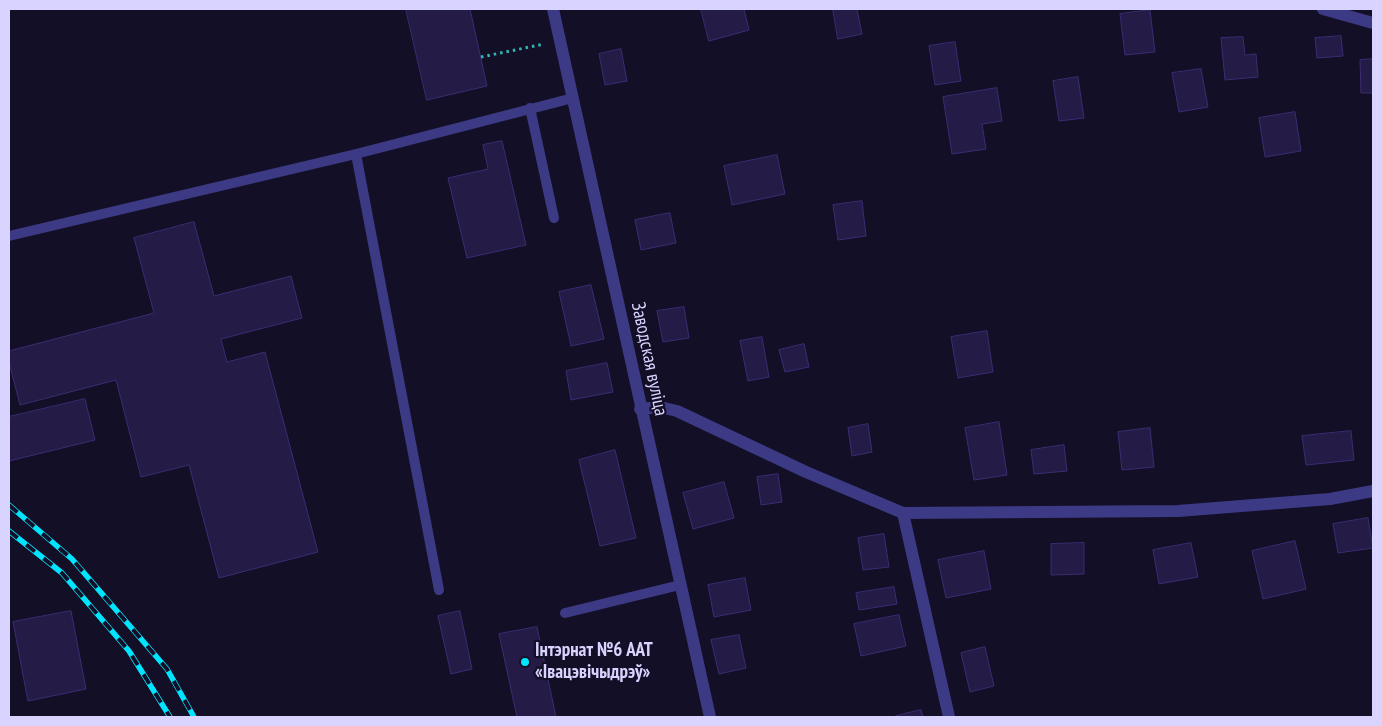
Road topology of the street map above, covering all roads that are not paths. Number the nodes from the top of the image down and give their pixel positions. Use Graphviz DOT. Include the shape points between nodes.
graph roads {
  1 [pos="554,9"];
  2 [pos="1323,9"];
  3 [pos="1373,23"];
  4 [pos="573,98"];
  5 [pos="530,108"];
  6 [pos="356,154"];
  7 [pos="554,218"];
  8 [pos="9,236"];
  9 [pos="640,409"];
  10 [pos="1373,491"];
  11 [pos="903,514"];
  12 [pos="680,585"];
  13 [pos="440,590"];
  14 [pos="564,614"];
  15 [pos="710,717"];
  16 [pos="949,717"];
  1 -- 4 [label="street, Заводская вуліца"];
  2 -- 3 [label="street"];
  4 -- 5 [label="lane"];
  4 -- 9 [label="street, Заводская вуліца"];
  5 -- 6 [label="lane"];
  5 -- 7 [label="lane"];
  6 -- 8 [label="lane"];
  6 -- 13 [label="lane"];
  9 -- 11 [label="street" via="676,411"];
  9 -- 12 [label="street, Заводская вуліца"];
  10 -- 11 [label="street" via="1330,499 1178,511"];
  11 -- 16 [label="street"];
  12 -- 14 [label="lane"];
  12 -- 15 [label="street, Заводская вуліца"];
}
